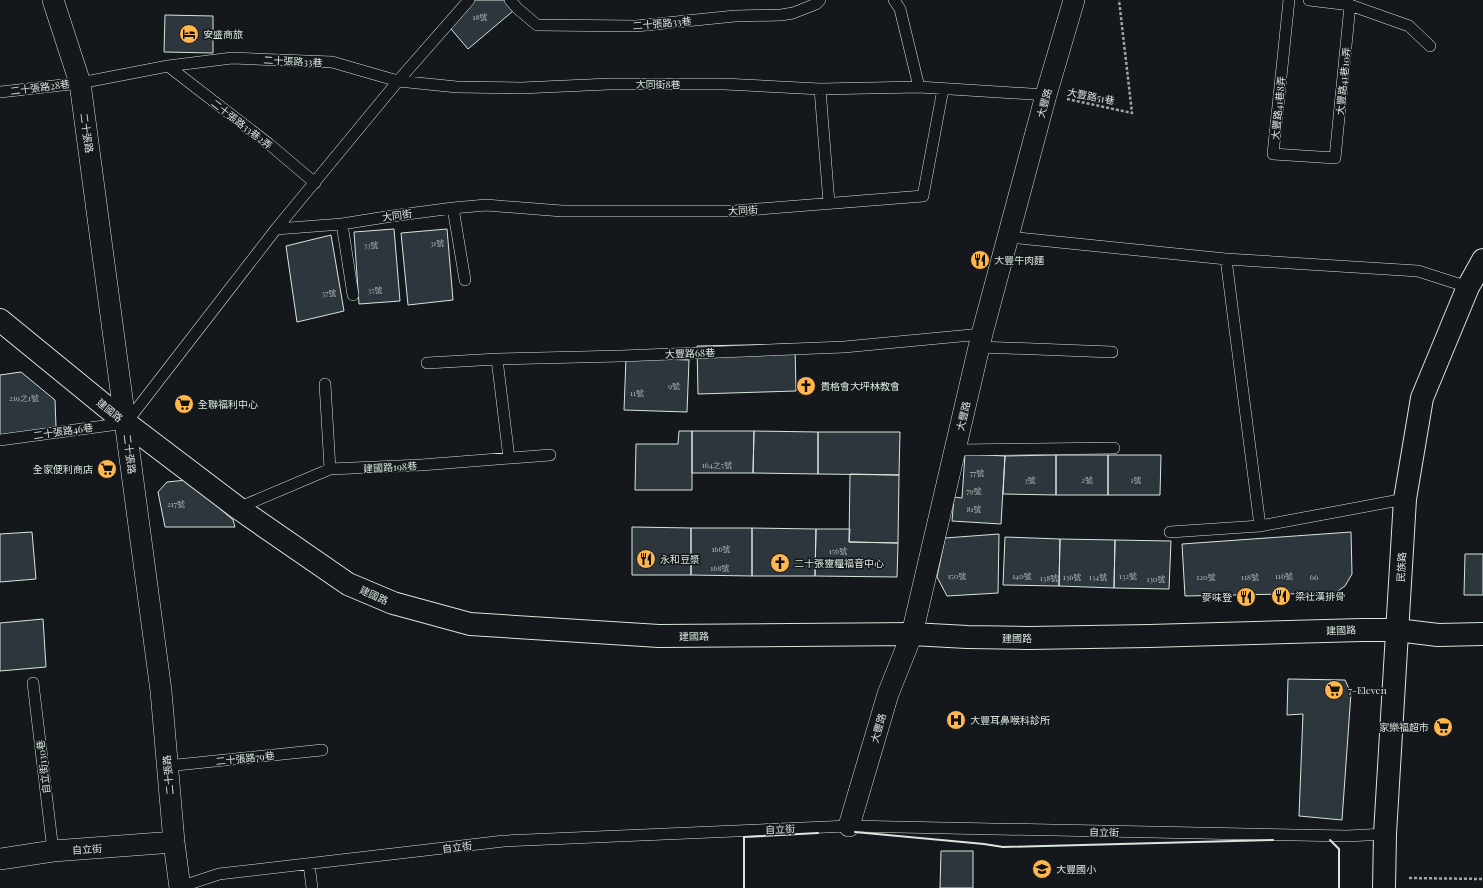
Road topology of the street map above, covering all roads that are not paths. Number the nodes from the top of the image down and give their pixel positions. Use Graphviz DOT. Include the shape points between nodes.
graph roads {
  1 [pos="53,0"];
  2 [pos="469,0"];
  3 [pos="510,0"];
  4 [pos="820,0"];
  5 [pos="894,0"];
  6 [pos="1074,0"];
  7 [pos="1289,0"];
  8 [pos="1309,0"];
  9 [pos="1350,5"];
  10 [pos="1430,46"];
  11 [pos="168,66"];
  12 [pos="398,81"];
  13 [pos="80,82"];
  14 [pos="919,87"];
  15 [pos="820,88"];
  16 [pos="943,89"];
  17 [pos="0,92"];
  18 [pos="1046,95"];
  19 [pos="1335,158"];
  20 [pos="315,183"];
  21 [pos="829,203"];
  22 [pos="453,208"];
  23 [pos="342,224"];
  24 [pos="276,229"];
  25 [pos="1008,237"];
  26 [pos="1226,259"];
  27 [pos="1483,260"];
  28 [pos="465,280"];
  29 [pos="1468,287"];
  30 [pos="353,295"];
  31 [pos="0,320"];
  32 [pos="981,341"];
  33 [pos="1112,352"];
  34 [pos="497,359"];
  35 [pos="427,363"];
  36 [pos="325,384"];
  37 [pos="126,423"];
  38 [pos="0,440"];
  39 [pos="1114,448"];
  40 [pos="955,450"];
  41 [pos="550,455"];
  42 [pos="509,458"];
  43 [pos="330,469"];
  44 [pos="1405,499"];
  45 [pos="238,508"];
  46 [pos="1260,526"];
  47 [pos="1170,532"];
  48 [pos="1397,630"];
  49 [pos="912,634"];
  50 [pos="1483,634"];
  51 [pos="33,684"];
  52 [pos="322,750"];
  53 [pos="168,766"];
  54 [pos="849,829"];
  55 [pos="1385,834"];
  56 [pos="174,842"];
  57 [pos="52,851"];
  58 [pos="0,859"];
  59 [pos="309,864"];
  60 [pos="180,887"];
  61 [pos="312,888"];
  62 [pos="1384,888"];
  1 -- 13 [label="street, 二十張路"];
  2 -- 12 [label="lane"];
  3 -- 4 [label="lane, 二十張路33巷" via="537,25 636,26 735,16 781,15 793,13"];
  5 -- 14 [label="lane" via="900,9"];
  6 -- 18 [label="street, 大豐路"];
  7 -- 19 [label="lane, 大豐路41巷8弄" via="1273,154"];
  8 -- 9 [label="lane"];
  9 -- 10 [label="lane" via="1409,26"];
  9 -- 19 [label="lane, 大豐路41巷10弄"];
  11 -- 12 [label="lane, 二十張路33巷" via="232,58 332,62"];
  11 -- 13 [label="lane, 二十張路33巷"];
  11 -- 20 [label="lane, 二十張路33巷2弄"];
  12 -- 15 [label="lane, 大同街8巷" via="457,87 724,84"];
  12 -- 20 [label="lane"];
  13 -- 17 [label="lane, 二十張路28巷"];
  13 -- 37 [label="street, 二十張路"];
  14 -- 15 [label="lane, 大同街8巷"];
  14 -- 16 [label="lane"];
  15 -- 21 [label="lane"];
  16 -- 18 [label="lane"];
  16 -- 21 [label="lane, 大同街" via="924,196"];
  18 -- 25 [label="street, 大豐路"];
  20 -- 24 [label="lane"];
  21 -- 22 [label="lane, 大同街" via="734,211 562,211 486,205"];
  22 -- 23 [label="lane, 大同街"];
  22 -- 28 [label="lane"];
  23 -- 24 [label="lane, 大同街"];
  23 -- 30 [label="lane"];
  24 -- 37 [label="lane"];
  25 -- 26 [label="lane"];
  25 -- 32 [label="street, 大豐路"];
  26 -- 29 [label="lane" via="1418,271"];
  26 -- 46 [label="lane"];
  27 -- 29 [label="street, 民族路"];
  29 -- 44 [label="street, 民族路" via="1422,398"];
  31 -- 37 [label="street, 建國路"];
  32 -- 33 [label="lane, 大豐路68巷"];
  32 -- 34 [label="lane, 大豐路68巷"];
  32 -- 40 [label="street, 大豐路"];
  34 -- 35 [label="lane, 大豐路68巷"];
  34 -- 42 [label="lane"];
  36 -- 43 [label="lane"];
  37 -- 38 [label="lane, 二十張路46巷"];
  37 -- 45 [label="street, 建國路"];
  37 -- 53 [label="street, 二十張路" via="161,691"];
  39 -- 40 [label="lane"];
  40 -- 49 [label="street, 大豐路"];
  41 -- 42 [label="lane, 建國路198巷"];
  42 -- 43 [label="lane, 建國路198巷"];
  43 -- 45 [label="lane, 建國路198巷"];
  44 -- 46 [label="lane"];
  44 -- 48 [label="street, 民族路"];
  45 -- 49 [label="street, 建國路" via="348,584 393,603 470,624 659,636"];
  46 -- 47 [label="lane"];
  48 -- 49 [label="street, 建國路" via="1029,638 967,638"];
  48 -- 50 [label="street, 建國路" via="1438,635"];
  48 -- 55 [label="street, 民族路"];
  49 -- 54 [label="street, 大豐路" via="888,694"];
  51 -- 57 [label="lane, 自立街130巷"];
  52 -- 53 [label="lane, 二十張路79巷"];
  53 -- 56 [label="street, 二十張路"];
  54 -- 55 [label="lane, 自立街" via="1332,836"];
  54 -- 59 [label="lane, 自立街" via="504,841"];
  55 -- 62 [label="street, 民族路"];
  56 -- 57 [label="street, 自立街"];
  56 -- 60 [label="street, 二十張路"];
  57 -- 58 [label="street, 自立街"];
  59 -- 60 [label="lane, 自立街" via="219,874"];
  59 -- 61 [label="lane"];
}
